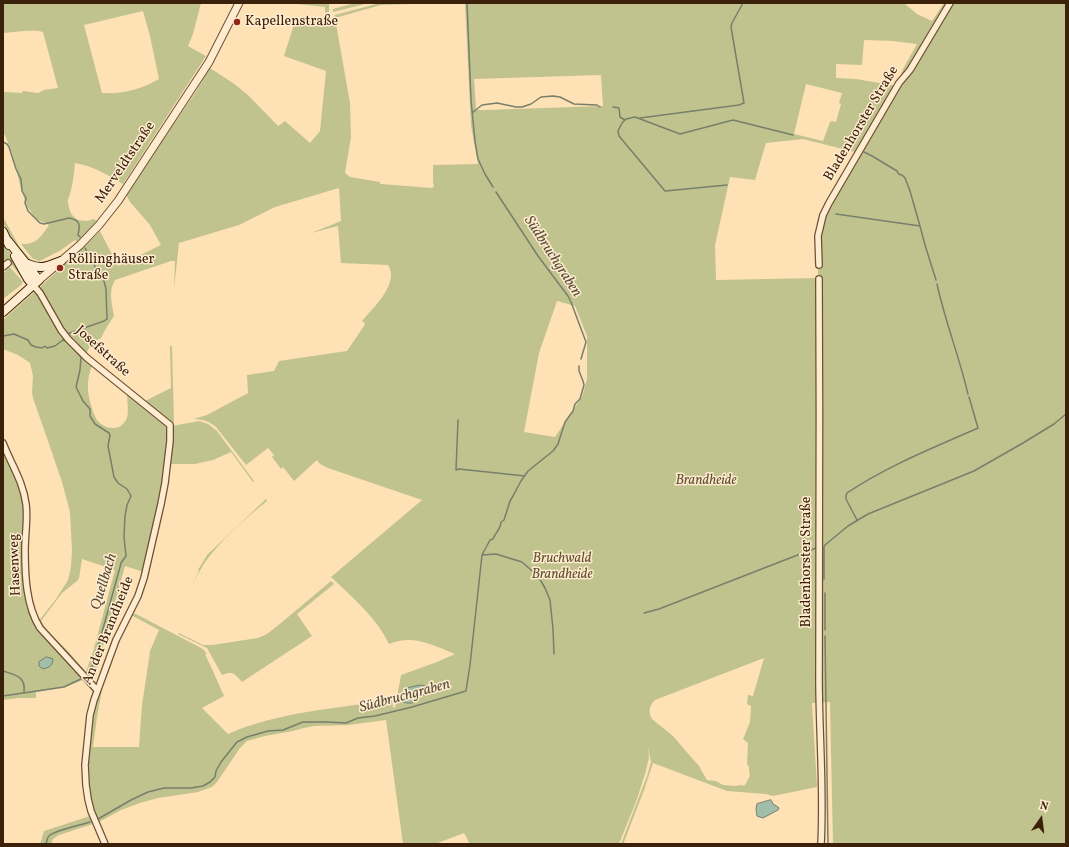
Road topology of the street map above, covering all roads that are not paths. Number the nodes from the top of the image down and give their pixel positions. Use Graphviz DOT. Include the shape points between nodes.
graph roads {
  1 [pos="239,3"];
  2 [pos="950,3"];
  3 [pos="3,232"];
  4 [pos="8,241"];
  5 [pos="61,261"];
  6 [pos="26,263"];
  7 [pos="819,265"];
  8 [pos="819,279"];
  9 [pos="36,282"];
  10 [pos="3,312"];
  11 [pos="170,425"];
  12 [pos="3,443"];
  13 [pos="97,690"];
  14 [pos="104,844"];
  15 [pos="822,844"];
  1 -- 5 [label="street, Merveldtstraße" via="209,62 118,201 80,245"];
  2 -- 7 [label="street, Bladenhorster Straße" via="910,70 899,83 829,203 818,236"];
  3 -- 4 [label="main road"];
  4 -- 6 [label="main road"];
  4 -- 9 [label="main road" via="18,262"];
  5 -- 6 [label="main road" via="40,268"];
  5 -- 9 [label="street, Merveldtstraße"];
  6 -- 9 [label="main road"];
  8 -- 15 [label="street, Bladenhorster Straße" via="819,692"];
  9 -- 10 [label="main road, Merveldtstraße"];
  9 -- 11 [label="street, Josefstraße" via="68,339 87,358"];
  11 -- 13 [label="street, An der Brandheide" via="165,483 144,578"];
  12 -- 13 [label="street, Hasenweg" via="24,492 27,512 25,550 29,603 40,628"];
  13 -- 14 [label="street, An der Brandheide" via="90,715 85,774 91,811"];
}
